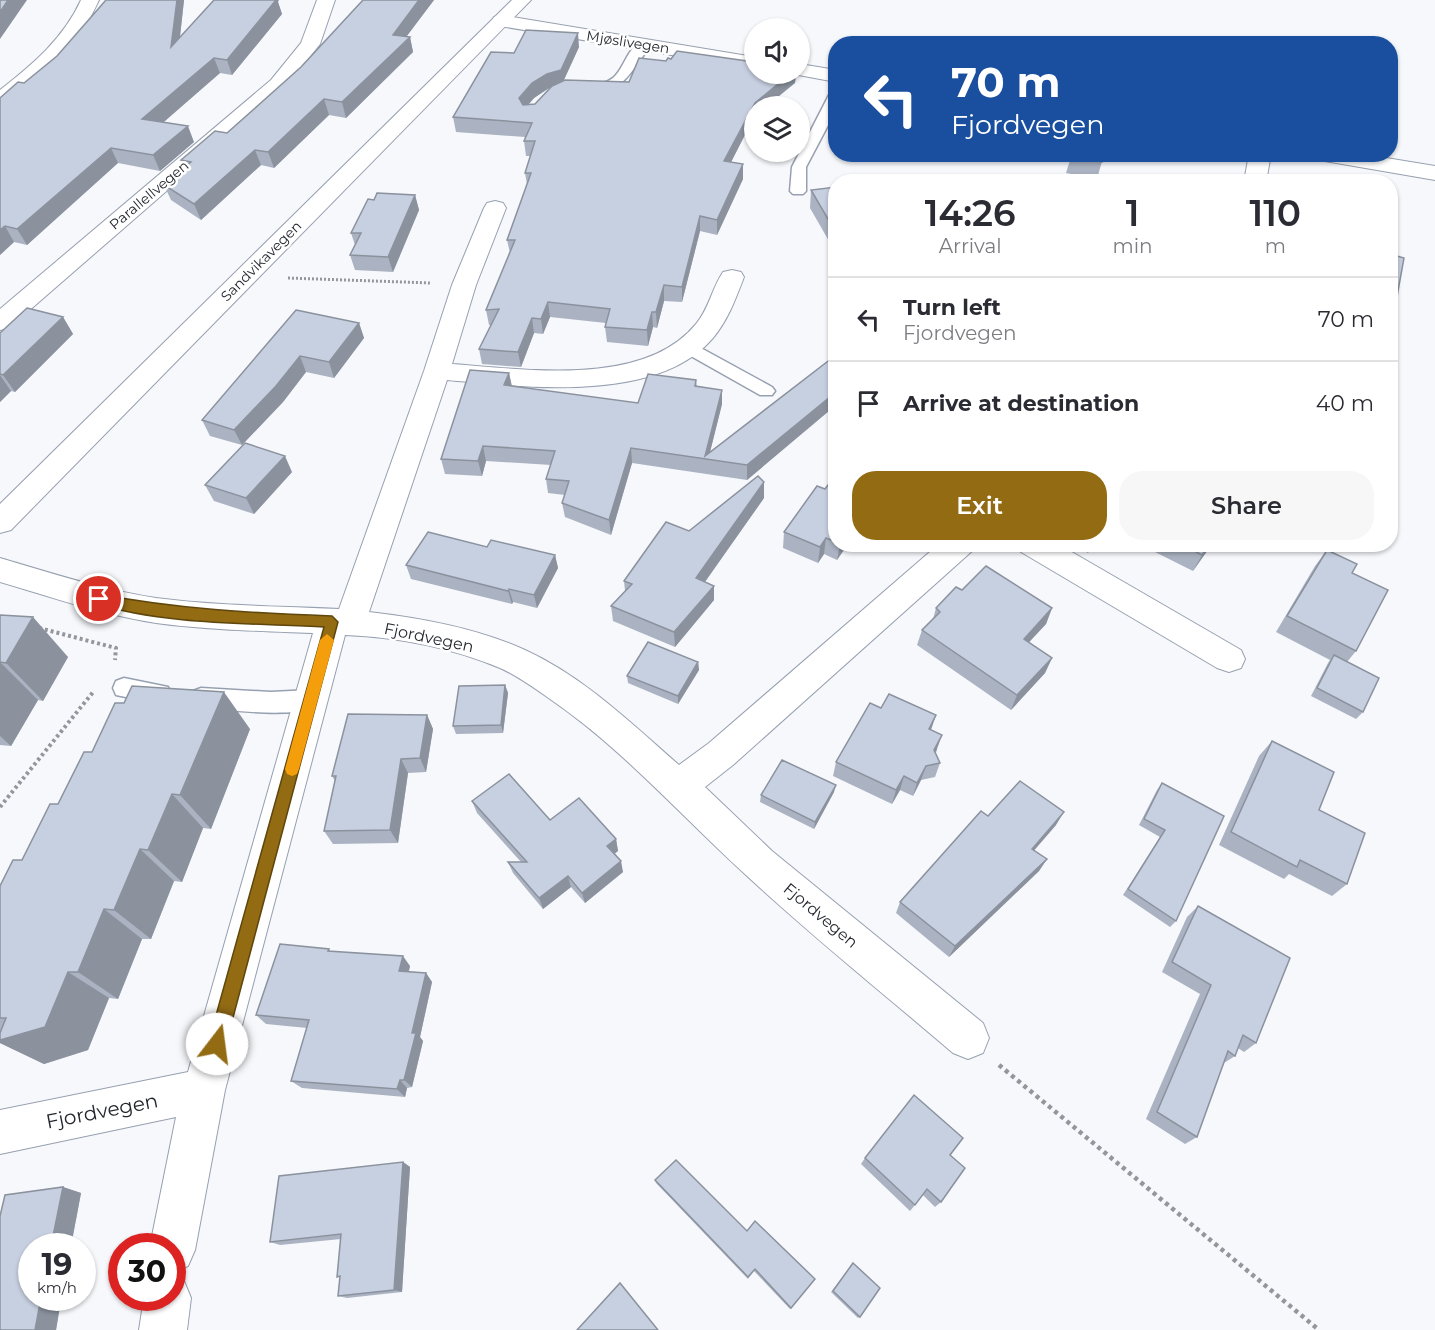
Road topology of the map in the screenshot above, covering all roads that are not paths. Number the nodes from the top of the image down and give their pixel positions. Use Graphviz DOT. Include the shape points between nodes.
graph roads {
  1 [pos="90,0"];
  2 [pos="326,0"];
  3 [pos="522,0"];
  4 [pos="501,21"];
  5 [pos="644,45"];
  6 [pos="744,61"];
  7 [pos="810,72"];
  8 [pos="828,75"];
  9 [pos="576,88"];
  10 [pos="0,100"];
  11 [pos="828,111"];
  12 [pos="1368,162"];
  13 [pos="1435,173"];
  14 [pos="798,191"];
  15 [pos="495,208"];
  16 [pos="732,277"];
  17 [pos="0,322"];
  18 [pos="688,347"];
  19 [pos="437,371"];
  20 [pos="766,391"];
  21 [pos="0,522"];
  22 [pos="951,552"];
  23 [pos="1046,552"];
  24 [pos="0,570"];
  25 [pos="341,622"];
  26 [pos="1229,659"];
  27 [pos="124,688"];
  28 [pos="311,700"];
  29 [pos="678,786"];
  30 [pos="968,1038"];
  31 [pos="204,1090"];
  32 [pos="0,1132"];
  33 [pos="175,1233"];
  34 [pos="165,1311"];
  35 [pos="163,1330"];
  1 -- 10 [label="street" via="84,17 65,44"];
  2 -- 17 [label="street, Parallellvegen" via="310,44 278,84"];
  3 -- 4 [label="street, Sandvikavegen"];
  4 -- 5 [label="street, Mjøslivegen"];
  4 -- 21 [label="street, Sandvikavegen"];
  5 -- 6 [label="street, Mjøslivegen"];
  5 -- 9 [label="lane" via="614,85"];
  7 -- 8 [label="street"];
  11 -- 14 [label="lane" via="799,167"];
  12 -- 13 [label="street"];
  15 -- 19 [label="street" via="464,285"];
  16 -- 18 [label="street" via="711,322"];
  18 -- 19 [label="street" via="666,361 622,374 592,377"];
  18 -- 20 [label="lane"];
  19 -- 25 [label="street"];
  22 -- 29 [label="street" via="721,754"];
  23 -- 26 [label="street"];
  24 -- 25 [label="street, Fjordvegen" via="99,599 155,610"];
  25 -- 28 [label="street"];
  25 -- 29 [label="street, Fjordvegen" via="446,637 512,659 593,710"];
  27 -- 28 [label="lane" via="218,700"];
  28 -- 31 [label="street"];
  29 -- 30 [label="street, Fjordvegen" via="759,863"];
  31 -- 32 [label="street, Fjordvegen"];
  31 -- 33 [label="street"];
  34 -- 35 [label="street"];
}
